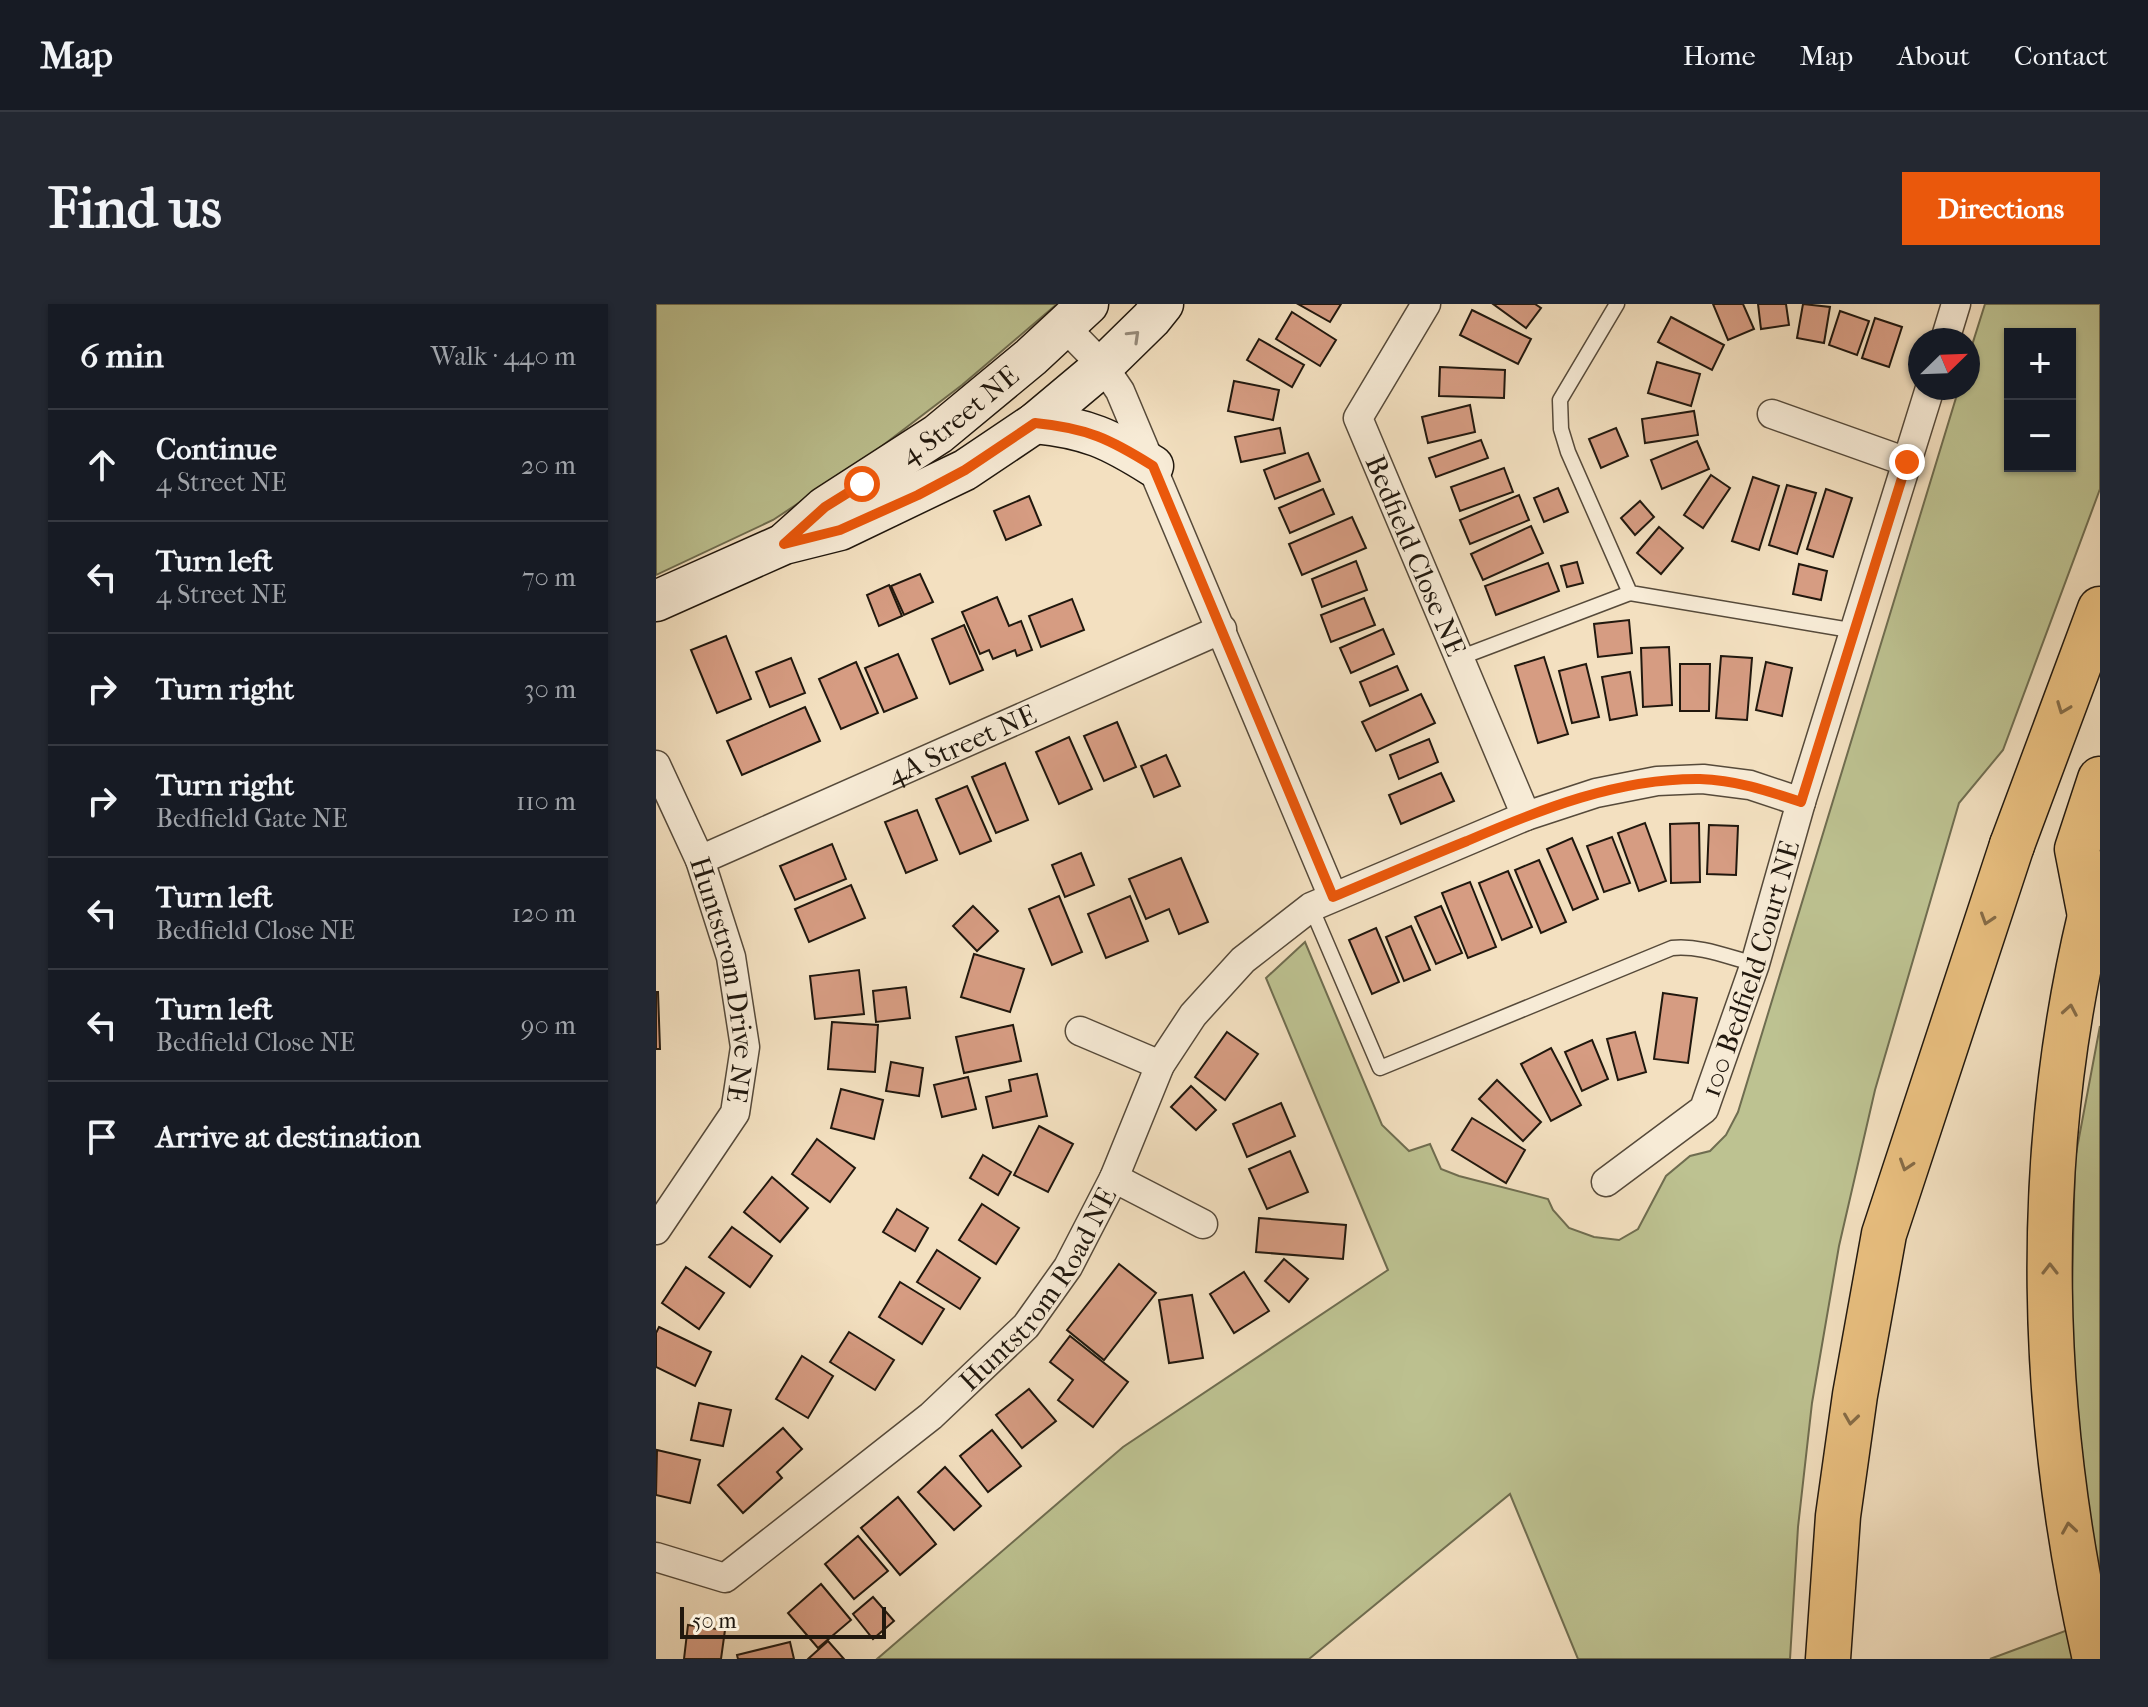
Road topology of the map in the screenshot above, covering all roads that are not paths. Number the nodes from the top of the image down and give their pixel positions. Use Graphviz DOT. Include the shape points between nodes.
graph roads {
  1 [pos="1163,304"];
  2 [pos="1426,304"];
  3 [pos="1617,304"];
  4 [pos="1956,304"];
  5 [pos="1077,315"];
  6 [pos="1949,328"];
  7 [pos="1103,366"];
  8 [pos="1926,400"];
  9 [pos="1772,414"];
  10 [pos="1035,423"];
  11 [pos="1907,462"];
  12 [pos="1153,466"];
  13 [pos="784,544"];
  14 [pos="1630,593"];
  15 [pos="656,601"];
  16 [pos="2100,609"];
  17 [pos="1222,629"];
  18 [pos="1856,631"];
  19 [pos="1459,658"];
  20 [pos="656,765"];
  21 [pos="2100,779"];
  22 [pos="1801,802"];
  23 [pos="1526,816"];
  24 [pos="700,860"];
  25 [pos="1322,902"];
  26 [pos="2095,903"];
  27 [pos="1755,964"];
  28 [pos="1080,1031"];
  29 [pos="1160,1065"];
  30 [pos="1114,1178"];
  31 [pos="1606,1182"];
  32 [pos="1203,1224"];
  33 [pos="656,1230"];
  34 [pos="656,1557"];
  35 [pos="1828,1659"];
  36 [pos="2095,1659"];
  7 -- 1 [label="main road, 4 Street NE, one-way"];
  2 -- 19 [label="street, Bedfield Close NE" via="1358,418"];
  3 -- 14 [label="lane" via="1560,400 1561,429"];
  4 -- 6 [label="street"];
  5 -- 7 [label="street"];
  5 -- 13 [label="main road, 4 Street NE" via="938,434 825,507"];
  7 -- 10 [label="main road, 4 Street NE"];
  7 -- 12 [label="street" via="1120,391"];
  8 -- 11 [label="street"];
  9 -- 11 [label="street"];
  10 -- 12 [label="main road" via="1097,435"];
  10 -- 13 [label="main road, 4 Street NE" via="918,495 840,530"];
  11 -- 18 [label="street"];
  12 -- 17 [label="street"];
  13 -- 15 [label="main road, 4 Street NE"];
  14 -- 18 [label="lane"];
  14 -- 19 [label="lane"];
  16 -- 35 [label="main road, one-way" via="2012,845 1884,1234 1838,1516"];
  17 -- 24 [label="street, 4A Street NE"];
  17 -- 25 [label="street"];
  18 -- 22 [label="street"];
  19 -- 23 [label="street, Bedfield Close NE"];
  20 -- 24 [label="street, Huntstrom Drive NE"];
  21 -- 26 [label="main road" via="2077,849"];
  22 -- 23 [label="street" via="1750,785 1657,781 1596,793"];
  22 -- 27 [label="street, 100 Bedfield Court NE"];
  23 -- 25 [label="street"];
  24 -- 33 [label="street, Huntstrom Drive NE" via="731,957 745,1047 735,1113"];
  25 -- 27 [label="lane" via="1380,1068 1672,948 1700,949"];
  25 -- 29 [label="street, Huntstrom Road NE" via="1243,960 1193,1015"];
  36 -- 26 [label="main road, one-way" via="2061,1478 2050,1225 2063,1051"];
  27 -- 31 [label="street, 100 Bedfield Court NE" via="1704,1109"];
  28 -- 29 [label="street"];
  29 -- 30 [label="street, Huntstrom Road NE"];
  30 -- 32 [label="street"];
  30 -- 34 [label="street, Huntstrom Road NE" via="1068,1267 1026,1326 931,1416 725,1578"];
}
